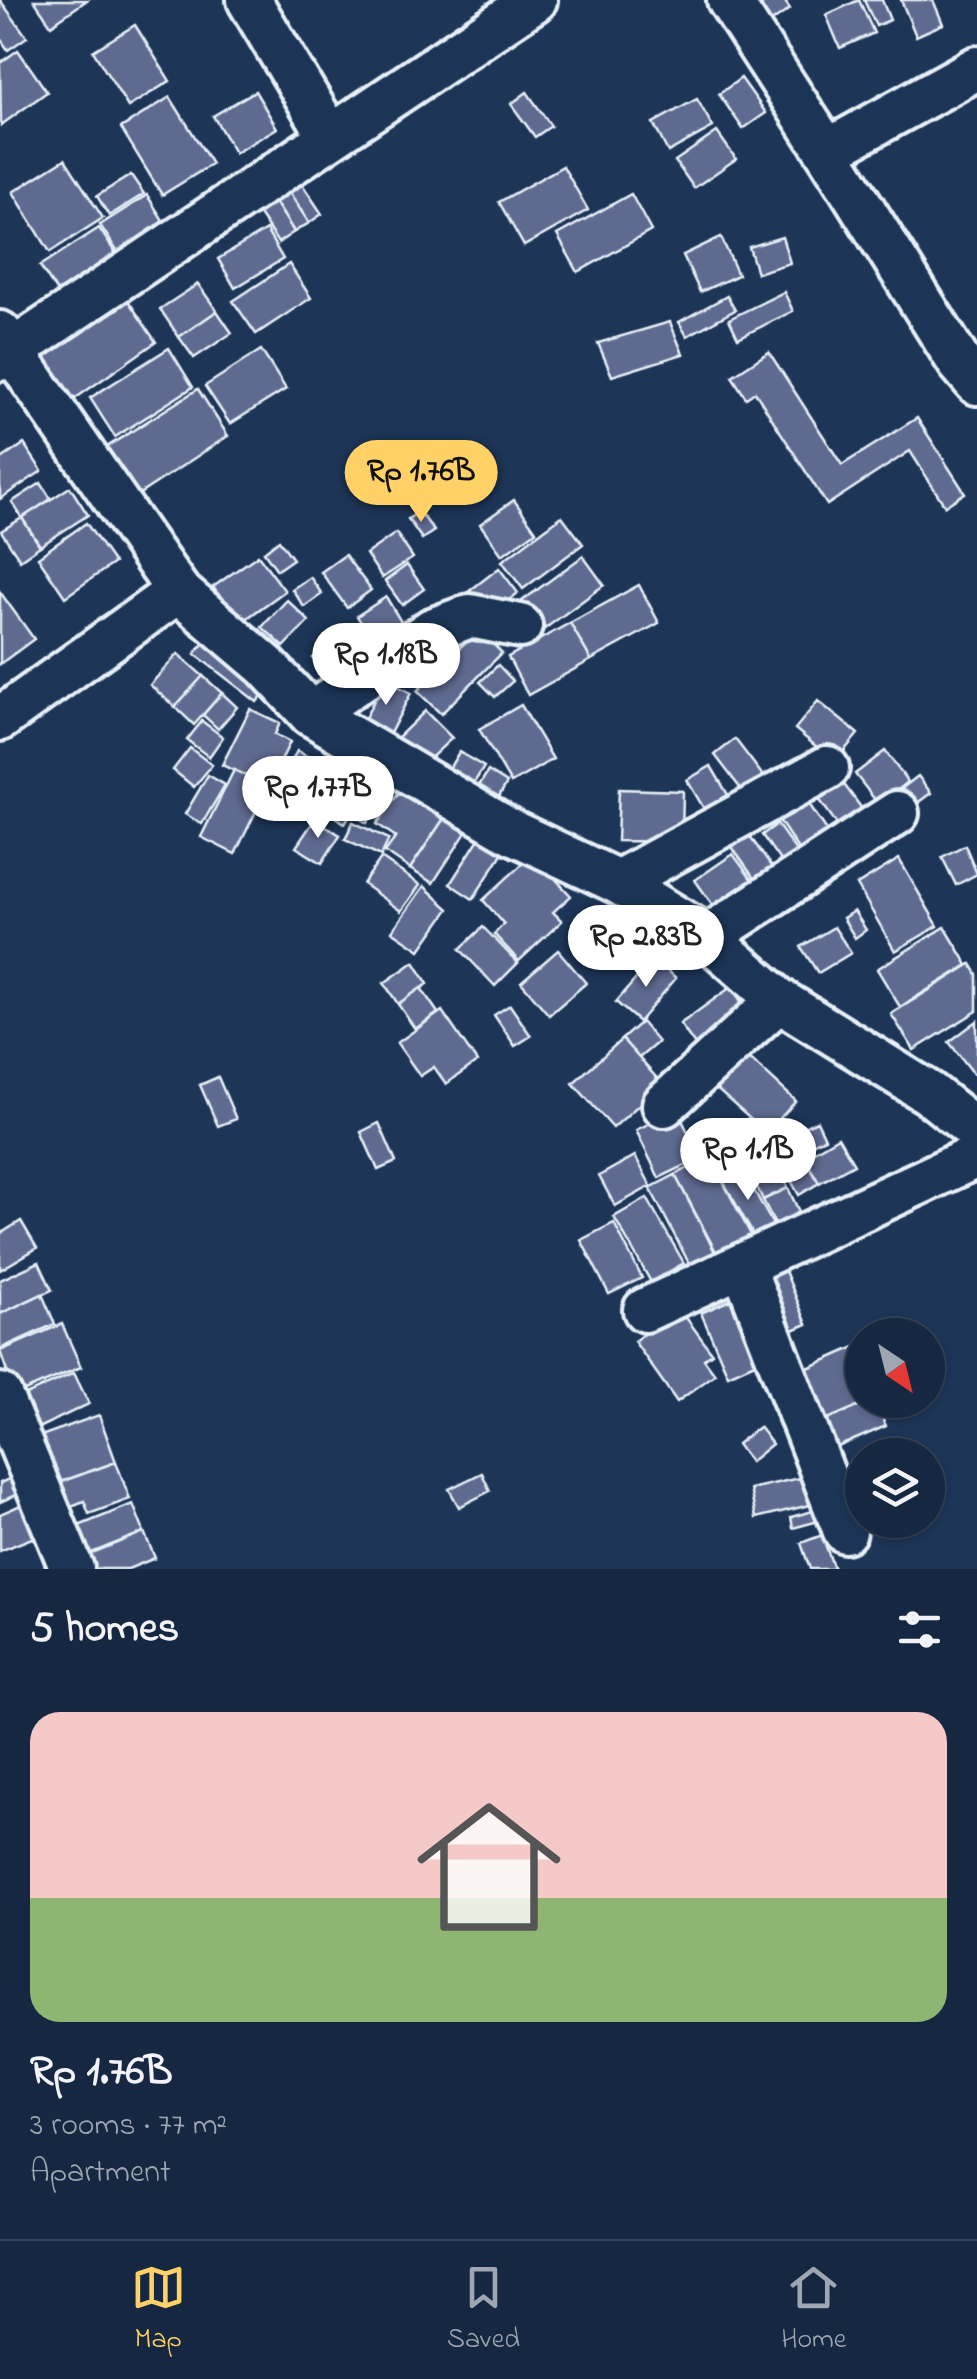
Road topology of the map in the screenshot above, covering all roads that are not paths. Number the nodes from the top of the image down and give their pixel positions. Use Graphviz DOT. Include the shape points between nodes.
graph roads {
  1 [pos="249,0"];
  2 [pos="535,0"];
  3 [pos="729,0"];
  4 [pos="977,68"];
  5 [pos="330,136"];
  6 [pos="827,151"];
  7 [pos="4,348"];
  8 [pos="977,383"];
  9 [pos="178,591"];
  10 [pos="520,626"];
  11 [pos="310,714"];
  12 [pos="0,719"];
  13 [pos="827,768"];
  14 [pos="897,813"];
  15 [pos="618,882"];
  16 [pos="707,938"];
  17 [pos="779,1000"];
  18 [pos="664,1106"];
  19 [pos="977,1131"];
  20 [pos="977,1156"];
  21 [pos="742,1266"];
  22 [pos="645,1310"];
  23 [pos="0,1395"];
  24 [pos="845,1530"];
  25 [pos="72,1569"];
  1 -- 5 [label="street"];
  2 -- 5 [label="street"];
  3 -- 6 [label="street"];
  4 -- 6 [label="street"];
  5 -- 7 [label="street"];
  6 -- 8 [label="street"];
  7 -- 9 [label="street"];
  9 -- 11 [label="street" via="265,665"];
  9 -- 12 [label="street"];
  10 -- 11 [label="street" via="470,616 432,630"];
  11 -- 15 [label="street" via="512,832"];
  13 -- 15 [label="street"];
  14 -- 16 [label="street"];
  15 -- 16 [label="street"];
  16 -- 17 [label="street"];
  17 -- 18 [label="street"];
  17 -- 19 [label="street" via="929,1093"];
  20 -- 21 [label="street"];
  21 -- 22 [label="street"];
  21 -- 24 [label="street"];
  23 -- 25 [label="street"];
}
